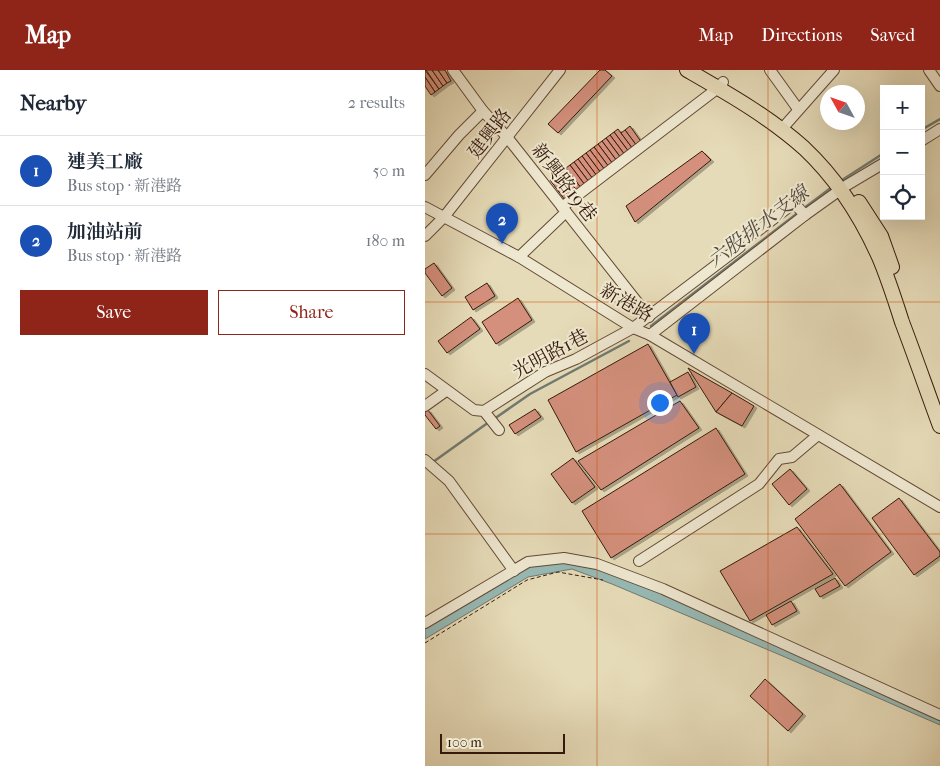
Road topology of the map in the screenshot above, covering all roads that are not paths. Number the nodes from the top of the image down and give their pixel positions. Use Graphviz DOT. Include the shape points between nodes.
graph roads {
  1 [pos="453,70"];
  2 [pos="560,70"];
  3 [pos="687,70"];
  4 [pos="703,70"];
  5 [pos="770,70"];
  6 [pos="834,70"];
  7 [pos="929,70"];
  8 [pos="721,85"];
  9 [pos="940,86"];
  10 [pos="798,109"];
  11 [pos="483,111"];
  12 [pos="784,126"];
  13 [pos="940,130"];
  14 [pos="507,137"];
  15 [pos="925,139"];
  16 [pos="880,166"];
  17 [pos="425,175"];
  18 [pos="844,188"];
  19 [pos="425,207"];
  20 [pos="564,210"];
  21 [pos="805,215"];
  22 [pos="445,217"];
  23 [pos="755,233"];
  24 [pos="425,236"];
  25 [pos="740,246"];
  26 [pos="519,257"];
  27 [pos="649,317"];
  28 [pos="633,328"];
  29 [pos="649,335"];
  30 [pos="425,374"];
  31 [pos="446,391"];
  32 [pos="940,402"];
  33 [pos="425,406"];
  34 [pos="940,426"];
  35 [pos="818,435"];
  36 [pos="428,463"];
  37 [pos="940,507"];
  38 [pos="639,561"];
  39 [pos="514,571"];
  40 [pos="425,623"];
  41 [pos="940,715"];
  1 -- 11 [label="street, 新興路19巷"];
  2 -- 14 [label="street, 建興路"];
  3 -- 8 [label="main road"];
  4 -- 8 [label="main road"];
  5 -- 10 [label="street"];
  6 -- 10 [label="street"];
  7 -- 9 [label="street"];
  8 -- 12 [label="main road" via="765,107"];
  8 -- 20 [label="street"];
  10 -- 12 [label="street"];
  11 -- 14 [label="street, 新興路19巷"];
  11 -- 17 [label="street"];
  12 -- 18 [label="main road" via="830,162"];
  13 -- 15 [label="street"];
  14 -- 20 [label="street, 新興路19巷"];
  14 -- 22 [label="street, 建興路"];
  16 -- 18 [label="street"];
  18 -- 21 [label="street"];
  18 -- 32 [label="main road" via="881,236"];
  18 -- 34 [label="main road" via="879,258"];
  19 -- 22 [label="street, 新港路"];
  20 -- 26 [label="street"];
  20 -- 27 [label="street, 新興路19巷"];
  21 -- 23 [label="street" via="794,203"];
  21 -- 29 [label="street"];
  22 -- 24 [label="street, 建興路"];
  22 -- 26 [label="street, 新港路"];
  25 -- 27 [label="street, 光明路1巷"];
  26 -- 28 [label="street, 新港路"];
  27 -- 28 [label="street, 光明路1巷"];
  28 -- 29 [label="street, 新港路"];
  28 -- 31 [label="street, 光明路1巷" via="545,372 491,421"];
  29 -- 35 [label="street, 新港路"];
  30 -- 31 [label="street, 光明路1巷"];
  31 -- 33 [label="street"];
  35 -- 37 [label="street, 新港路"];
  35 -- 38 [label="street" via="792,457 779,459 759,484"];
  36 -- 39 [label="street" via="449,481"];
  39 -- 40 [label="street"];
  39 -- 41 [label="street" via="528,562 563,558 597,564 663,589"];
}
